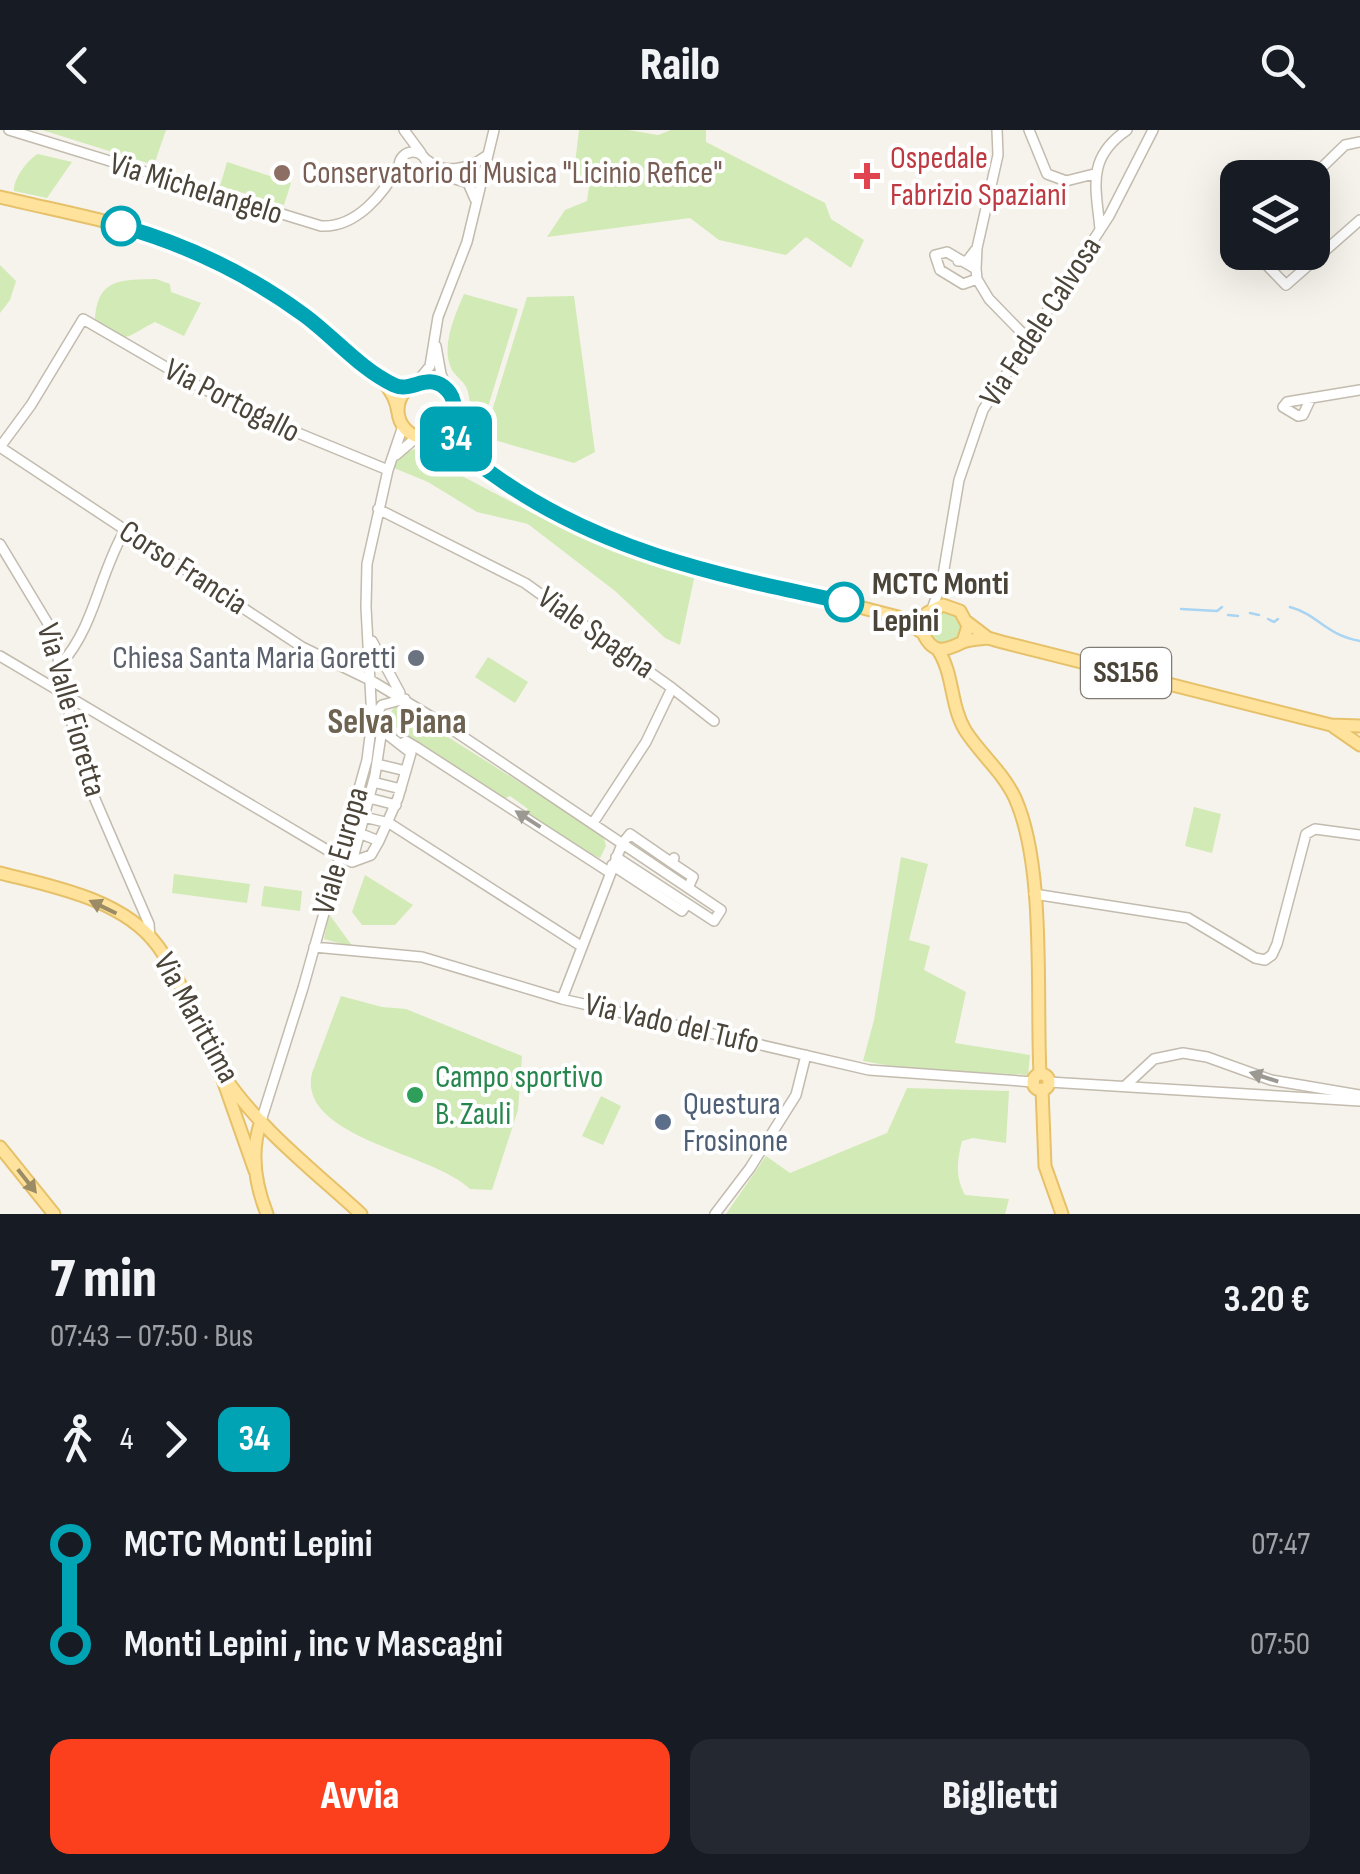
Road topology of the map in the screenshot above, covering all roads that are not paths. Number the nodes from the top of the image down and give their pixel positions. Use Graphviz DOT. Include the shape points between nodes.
graph roads {
  1 [pos="9,130"];
  2 [pos="402,130"];
  3 [pos="494,130"];
  4 [pos="998,130"];
  5 [pos="1029,130"];
  6 [pos="1127,130"];
  7 [pos="1152,130"];
  8 [pos="1360,142"];
  9 [pos="488,154"];
  10 [pos="424,156"];
  11 [pos="401,160"];
  12 [pos="1330,160"];
  13 [pos="455,174"];
  14 [pos="1094,174"];
  15 [pos="484,175"];
  16 [pos="407,178"];
  17 [pos="420,178"];
  18 [pos="377,196"];
  19 [pos="0,197"];
  20 [pos="477,206"];
  21 [pos="1360,220"];
  22 [pos="1100,230"];
  23 [pos="1330,246"];
  24 [pos="977,248"];
  25 [pos="958,261"];
  26 [pos="1272,270"];
  27 [pos="1302,270"];
  28 [pos="976,274"];
  29 [pos="964,284"];
  30 [pos="989,299"];
  31 [pos="436,338"];
  32 [pos="1028,340"];
  33 [pos="372,371"];
  34 [pos="412,386"];
  35 [pos="1360,390"];
  36 [pos="449,393"];
  37 [pos="1311,398"];
  38 [pos="400,419"];
  39 [pos="452,423"];
  40 [pos="424,437"];
  41 [pos="0,447"];
  42 [pos="464,452"];
  43 [pos="394,457"];
  44 [pos="388,470"];
  45 [pos="378,509"];
  46 [pos="125,530"];
  47 [pos="0,544"];
  48 [pos="942,581"];
  49 [pos="954,607"];
  50 [pos="930,611"];
  51 [pos="898,617"];
  52 [pos="967,622"];
  53 [pos="367,626"];
  54 [pos="923,634"];
  55 [pos="988,638"];
  56 [pos="961,644"];
  57 [pos="938,650"];
  58 [pos="0,656"];
  59 [pos="61,664"];
  60 [pos="950,679"];
  61 [pos="372,681"];
  62 [pos="672,688"];
  63 [pos="64,696"];
  64 [pos="405,700"];
  65 [pos="714,721"];
  66 [pos="372,722"];
  67 [pos="1330,725"];
  68 [pos="382,729"];
  69 [pos="1360,729"];
  70 [pos="401,744"];
  71 [pos="1360,745"];
  72 [pos="377,764"];
  73 [pos="406,771"];
  74 [pos="373,782"];
  75 [pos="401,788"];
  76 [pos="369,798"];
  77 [pos="396,805"];
  78 [pos="364,817"];
  79 [pos="389,823"];
  80 [pos="593,823"];
  81 [pos="359,833"];
  82 [pos="1360,835"];
  83 [pos="379,841"];
  84 [pos="622,844"];
  85 [pos="339,857"];
  86 [pos="352,862"];
  87 [pos="612,865"];
  88 [pos="0,873"];
  89 [pos="688,888"];
  90 [pos="1034,894"];
  91 [pos="150,938"];
  92 [pos="581,946"];
  93 [pos="314,947"];
  94 [pos="562,999"];
  95 [pos="806,1054"];
  96 [pos="220,1071"];
  97 [pos="1041,1082"];
  98 [pos="1123,1088"];
  99 [pos="1360,1098"];
  100 [pos="261,1121"];
  101 [pos="0,1147"];
  102 [pos="255,1171"];
  103 [pos="54,1214"];
  104 [pos="268,1214"];
  105 [pos="361,1214"];
  106 [pos="715,1214"];
  107 [pos="1062,1214"];
  1 -- 18 [label="street, Via Michelangelo" via="313,225 350,221"];
  2 -- 10 [label="street"];
  2 -- 11 [label="street"];
  3 -- 9 [label="street"];
  4 -- 24 [label="street"];
  5 -- 14 [label="street" via="1047,174 1066,181"];
  6 -- 14 [label="street"];
  7 -- 22 [label="street, Via Fedele Calvosa"];
  8 -- 12 [label="street"];
  9 -- 13 [label="street"];
  9 -- 15 [label="street"];
  10 -- 11 [label="street" via="415,152"];
  10 -- 13 [label="street"];
  10 -- 17 [label="street" via="427,169"];
  11 -- 16 [label="street"];
  11 -- 18 [label="street, Via Michelangelo"];
  13 -- 15 [label="street"];
  13 -- 17 [label="street"];
  13 -- 20 [label="street" via="472,188"];
  14 -- 22 [label="street"];
  15 -- 20 [label="street"];
  16 -- 17 [label="street"];
  16 -- 18 [label="street, Via Michelangelo"];
  19 -- 33 [label="main road" via="154,235 217,261 306,316"];
  20 -- 31 [label="street"];
  21 -- 23 [label="street"];
  22 -- 32 [label="street, Via Fedele Calvosa"];
  24 -- 25 [label="street" via="967,261"];
  24 -- 28 [label="street"];
  25 -- 28 [label="street"];
  25 -- 29 [label="street" via="947,252 935,255 940,270"];
  26 -- 27 [label="street" via="1286,284"];
  28 -- 29 [label="street"];
  28 -- 30 [label="street"];
  29 -- 30 [label="street"];
  30 -- 32 [label="street"];
  31 -- 34 [label="street" via="428,372"];
  31 -- 36 [label="street"];
  32 -- 48 [label="street, Via Fedele Calvosa" via="983,410 959,480"];
  33 -- 34 [label="main road" via="396,386"];
  33 -- 38 [label="main road" via="396,398"];
  34 -- 36 [label="main road" via="434,382"];
  34 -- 38 [label="main road" via="400,399"];
  35 -- 37 [label="street"];
  36 -- 39 [label="main road"];
  38 -- 40 [label="main road"];
  38 -- 43 [label="street, Viale Europa"];
  39 -- 40 [label="main road"];
  39 -- 42 [label="main road"];
  40 -- 42 [label="main road"];
  40 -- 43 [label="street"];
  41 -- 44 [label="street, Via Portogallo" via="83,320 259,417"];
  41 -- 46 [label="street, Corso Francia"];
  42 -- 51 [label="main road" via="576,526 626,548"];
  43 -- 44 [label="street, Viale Europa"];
  44 -- 45 [label="street, Viale Europa"];
  45 -- 53 [label="street, Viale Europa" via="367,564"];
  45 -- 62 [label="street, Viale Spagna" via="525,583"];
  46 -- 59 [label="street" via="88,626"];
  46 -- 61 [label="street, Corso Francia" via="302,647"];
  47 -- 59 [label="street, Via Valle Fioretta" via="53,632"];
  48 -- 49 [label="street"];
  48 -- 50 [label="street, Via Fedele Calvosa"];
  49 -- 50 [label="main road"];
  49 -- 52 [label="main road, SS156"];
  50 -- 51 [label="main road"];
  50 -- 54 [label="main road"];
  51 -- 54 [label="main road"];
  52 -- 55 [label="main road, SS156"];
  52 -- 56 [label="main road"];
  53 -- 61 [label="street, Viale Europa"];
  53 -- 64 [label="street"];
  54 -- 57 [label="main road"];
  55 -- 56 [label="main road, SS156"];
  55 -- 67 [label="main road, SS156"];
  56 -- 57 [label="main road, SS156"];
  56 -- 60 [label="main road"];
  57 -- 60 [label="main road"];
  58 -- 63 [label="street"];
  59 -- 63 [label="street, Via Valle Fioretta"];
  60 -- 90 [label="main road" via="964,728 1020,810"];
  61 -- 64 [label="street, Corso Francia"];
  61 -- 66 [label="street, Viale Europa"];
  62 -- 65 [label="street"];
  62 -- 80 [label="street, Viale Spagna"];
  63 -- 85 [label="street"];
  63 -- 91 [label="street, Via Valle Fioretta" via="86,776"];
  64 -- 66 [label="street" via="382,705"];
  64 -- 80 [label="street"];
  66 -- 68 [label="street"];
  66 -- 85 [label="street, Viale Europa"];
  67 -- 69 [label="main road, SS156"];
  67 -- 71 [label="main road, SS156"];
  68 -- 70 [label="street"];
  68 -- 72 [label="street"];
  69 -- 71 [label="main road, SS156"];
  70 -- 73 [label="street" via="411,752"];
  87 -- 70 [label="street, one-way" via="416,746"];
  72 -- 73 [label="street"];
  72 -- 74 [label="street"];
  73 -- 75 [label="street"];
  74 -- 75 [label="street"];
  74 -- 76 [label="street"];
  75 -- 77 [label="street"];
  76 -- 77 [label="street"];
  76 -- 78 [label="street"];
  77 -- 79 [label="street"];
  78 -- 79 [label="street"];
  78 -- 81 [label="street"];
  79 -- 83 [label="street"];
  79 -- 92 [label="street"];
  80 -- 84 [label="street"];
  81 -- 83 [label="street"];
  81 -- 86 [label="street"];
  82 -- 90 [label="street" via="1315,829 1306,834 1277,944 1265,960 1188,918"];
  83 -- 86 [label="street" via="371,855"];
  84 -- 87 [label="street"];
  84 -- 89 [label="street"];
  84 -- 89 [label="street" via="630,834 674,860 693,878"];
  85 -- 86 [label="street"];
  85 -- 93 [label="street, Viale Europa"];
  87 -- 89 [label="street" via="714,922 721,910"];
  87 -- 92 [label="street"];
  91 -- 88 [label="main road, Via Marittima, one-way" via="77,894"];
  90 -- 97 [label="main road"];
  91 -- 96 [label="main road, Via Marittima"];
  92 -- 94 [label="street"];
  93 -- 94 [label="street, Via Vado del Tufo" via="422,958"];
  93 -- 100 [label="street, Viale Europa"];
  94 -- 95 [label="street, Via Vado del Tufo"];
  95 -- 97 [label="street, Via Vado del Tufo" via="912,1076"];
  95 -- 106 [label="street" via="796,1095"];
  96 -- 100 [label="main road, Via Marittima"];
  96 -- 102 [label="main road"];
  97 -- 98 [label="street, Via Vado del Tufo"];
  97 -- 107 [label="main road" via="1045,1166"];
  98 -- 99 [label="street, Via Vado del Tufo"];
  99 -- 98 [label="street, Via Vado del Tufo, one-way" via="1183,1053 1154,1059"];
  100 -- 102 [label="main road"];
  100 -- 105 [label="main road, Via Marittima"];
  101 -- 103 [label="main road, one-way"];
  102 -- 104 [label="main road"];
}
